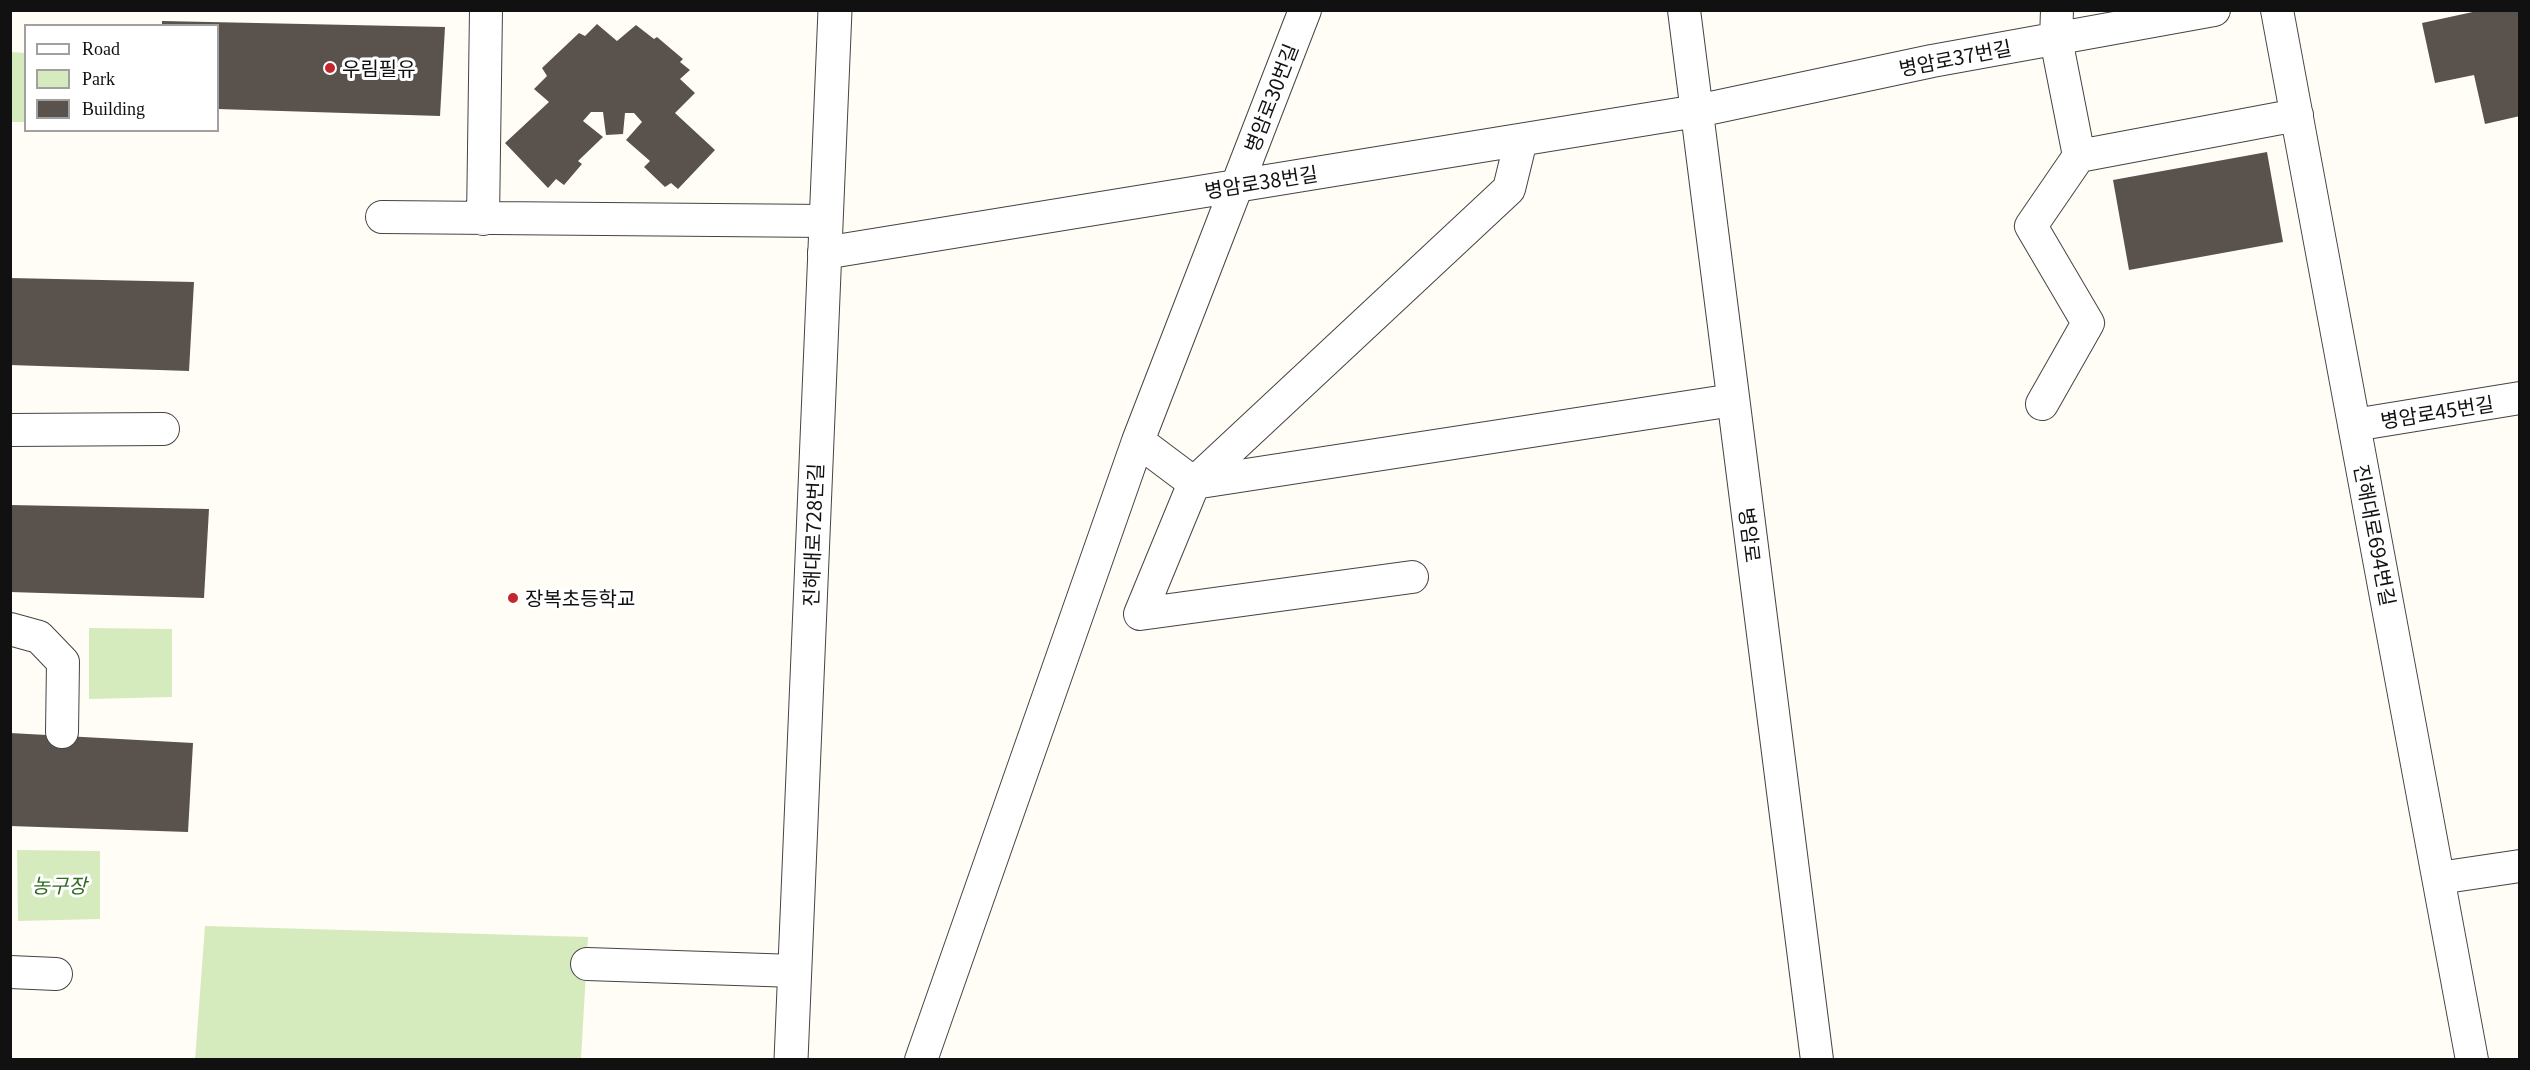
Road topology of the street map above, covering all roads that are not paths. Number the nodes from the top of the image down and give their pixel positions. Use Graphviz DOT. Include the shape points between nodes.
graph roads {
  1 [pos="486,10"];
  2 [pos="835,10"];
  3 [pos="1305,10"];
  4 [pos="1684,10"];
  5 [pos="2214,10"];
  6 [pos="2277,10"];
  7 [pos="2057,25"];
  8 [pos="1697,111"];
  9 [pos="2297,115"];
  10 [pos="1521,140"];
  11 [pos="2079,156"];
  12 [pos="1237,186"];
  13 [pos="382,217"];
  14 [pos="483,219"];
  15 [pos="825,221"];
  16 [pos="824,253"];
  17 [pos="2520,398"];
  18 [pos="1733,400"];
  19 [pos="2042,404"];
  20 [pos="2354,425"];
  21 [pos="163,429"];
  22 [pos="10,430"];
  23 [pos="1138,441"];
  24 [pos="1194,483"];
  25 [pos="1412,577"];
  26 [pos="10,629"];
  27 [pos="62,732"];
  28 [pos="2520,866"];
  29 [pos="2439,878"];
  30 [pos="587,964"];
  31 [pos="795,971"];
  32 [pos="10,972"];
  33 [pos="56,974"];
  34 [pos="791,1059"];
  35 [pos="921,1059"];
  36 [pos="1817,1059"];
  37 [pos="2472,1059"];
  1 -- 14 [label="street"];
  2 -- 15 [label="street, 진해대로728번길"];
  3 -- 12 [label="street, 병암로30번길"];
  4 -- 8 [label="street, 병암로"];
  5 -- 7 [label="street, 병암로37번길"];
  6 -- 9 [label="street, 진해대로694번길"];
  7 -- 8 [label="street, 병암로37번길" via="1932,61"];
  7 -- 11 [label="street"];
  8 -- 10 [label="street, 병암로38번길"];
  8 -- 18 [label="street, 병암로"];
  9 -- 11 [label="street"];
  9 -- 20 [label="street, 진해대로694번길"];
  10 -- 12 [label="street, 병암로38번길"];
  10 -- 24 [label="street" via="1509,189"];
  11 -- 19 [label="street" via="2031,226 2088,323"];
  12 -- 16 [label="street, 병암로38번길"];
  12 -- 23 [label="street"];
  13 -- 14 [label="street"];
  14 -- 15 [label="street"];
  15 -- 16 [label="street, 진해대로728번길"];
  16 -- 31 [label="street, 진해대로728번길"];
  17 -- 20 [label="street, 병암로45번길"];
  18 -- 24 [label="street"];
  18 -- 36 [label="street, 병암로"];
  20 -- 29 [label="street, 진해대로694번길"];
  21 -- 22 [label="street"];
  23 -- 24 [label="street"];
  23 -- 35 [label="street"];
  24 -- 25 [label="street" via="1140,614"];
  26 -- 27 [label="street" via="39,637 63,662"];
  28 -- 29 [label="street"];
  29 -- 37 [label="street, 진해대로694번길"];
  30 -- 31 [label="street"];
  31 -- 34 [label="street, 진해대로728번길"];
  32 -- 33 [label="street"];
}
